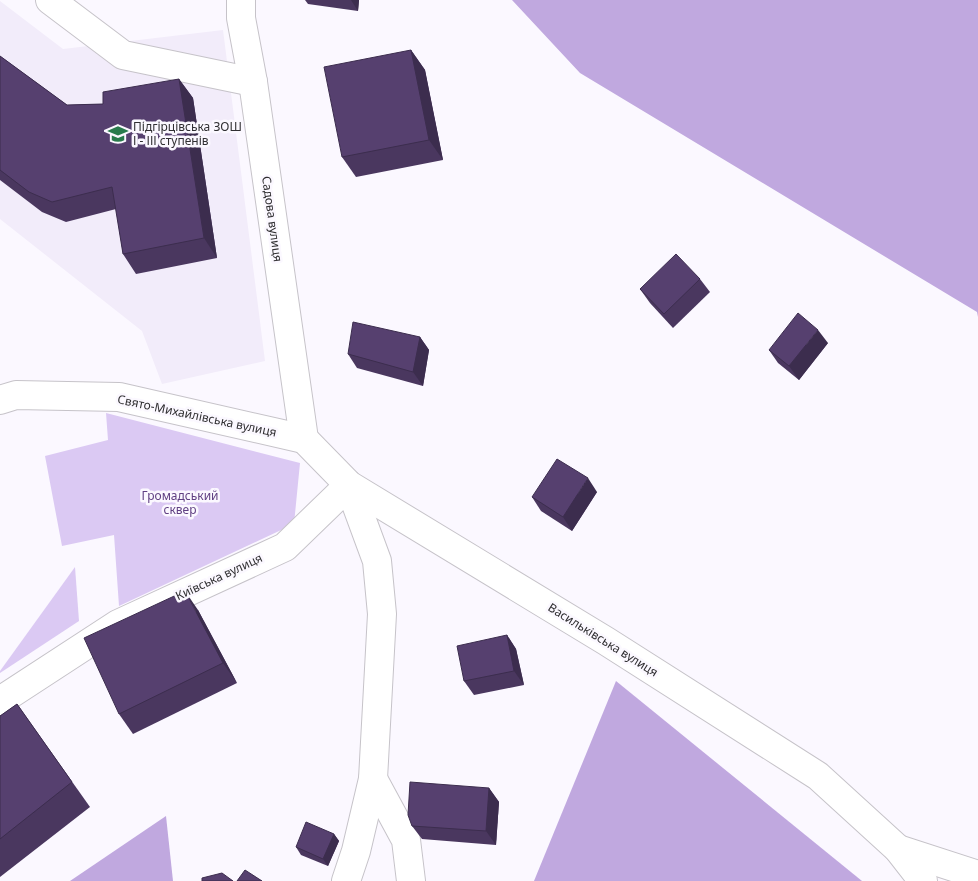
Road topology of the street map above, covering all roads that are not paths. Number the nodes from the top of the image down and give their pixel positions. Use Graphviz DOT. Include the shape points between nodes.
graph roads {
  1 [pos="50,0"];
  2 [pos="241,0"];
  3 [pos="253,82"];
  4 [pos="0,400"];
  5 [pos="304,439"];
  6 [pos="349,485"];
  7 [pos="0,702"];
  8 [pos="373,779"];
  9 [pos="898,849"];
  10 [pos="978,875"];
  11 [pos="346,881"];
  12 [pos="411,881"];
  13 [pos="923,881"];
  1 -- 3 [label="street" via="123,55"];
  2 -- 3 [label="street, Садова вулиця" via="241,18"];
  3 -- 5 [label="street, Садова вулиця"];
  4 -- 5 [label="street, Свято-Михайлівська вулиця" via="16,395 119,398"];
  5 -- 6 [label="street, Васильківська вулиця"];
  6 -- 7 [label="street, Київська вулиця" via="284,547 118,624"];
  6 -- 8 [label="street" via="377,561 382,614"];
  6 -- 9 [label="street, Васильківська вулиця" via="598,636 818,776"];
  8 -- 11 [label="street"];
  8 -- 12 [label="street" via="406,840"];
  9 -- 10 [label="street, Васильківська вулиця"];
  9 -- 13 [label="street, Васильківська вулиця"];
}
